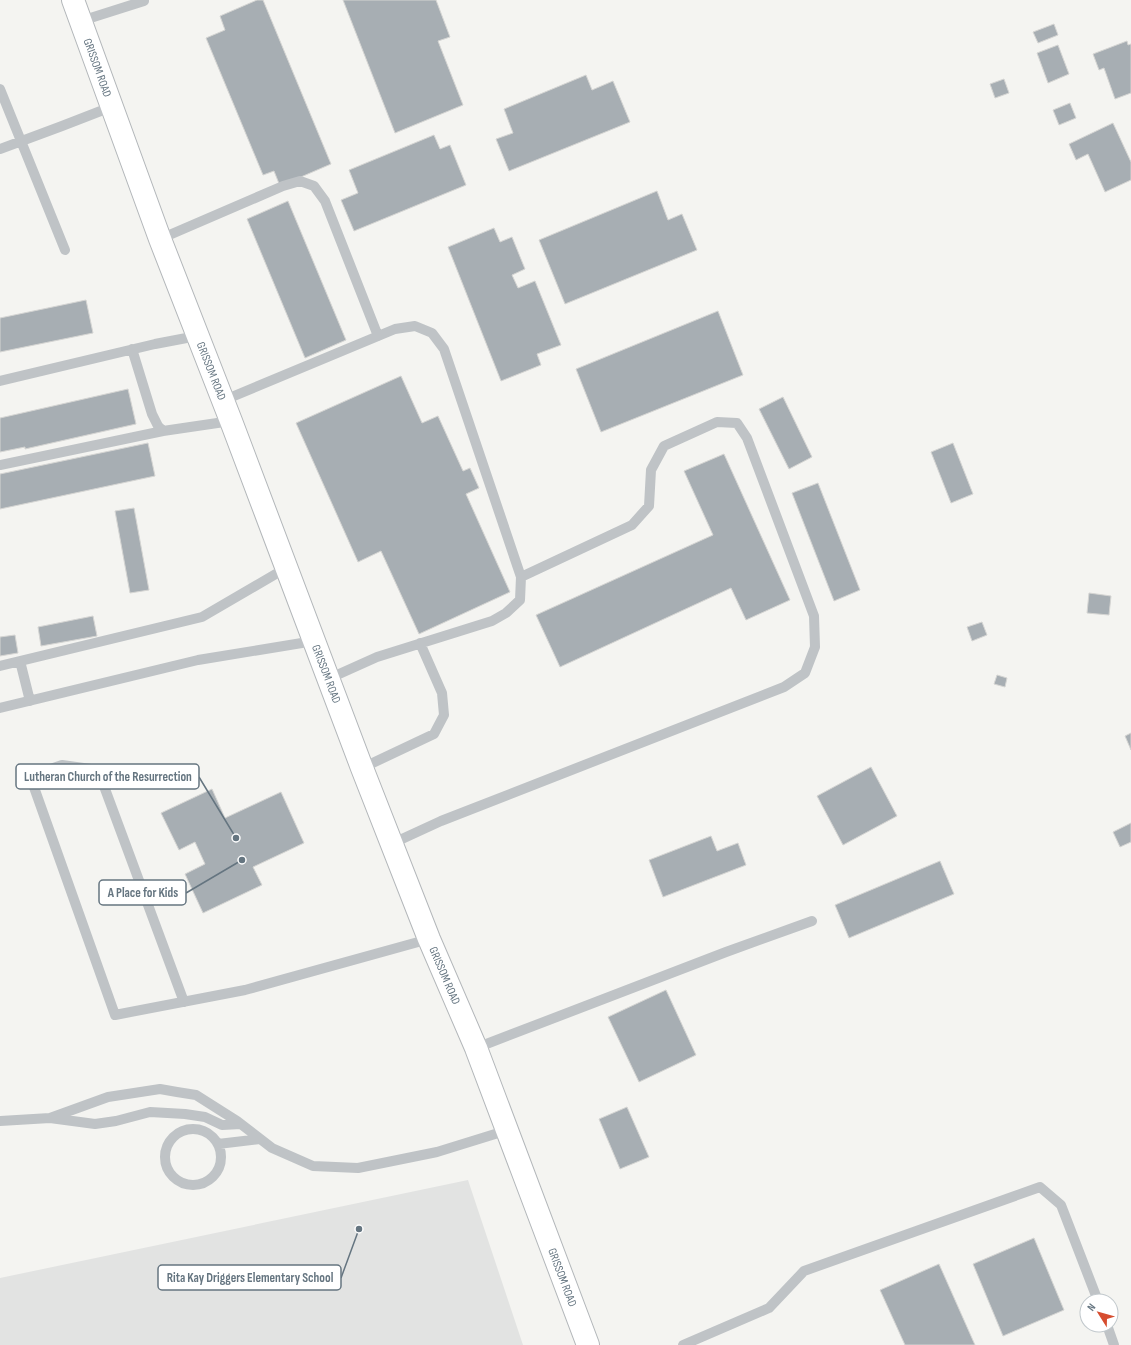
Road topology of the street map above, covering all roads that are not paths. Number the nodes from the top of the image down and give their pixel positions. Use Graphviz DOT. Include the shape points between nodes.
graph roads {
  1 [pos="73,0"];
  2 [pos="144,0"];
  3 [pos="81,21"];
  4 [pos="0,89"];
  5 [pos="111,106"];
  6 [pos="22,141"];
  7 [pos="0,149"];
  8 [pos="160,239"];
  9 [pos="65,250"];
  10 [pos="197,336"];
  11 [pos="378,336"];
  12 [pos="132,349"];
  13 [pos="0,380"];
  14 [pos="222,401"];
  15 [pos="231,421"];
  16 [pos="164,431"];
  17 [pos="0,465"];
  18 [pos="286,568"];
  19 [pos="521,577"];
  20 [pos="314,641"];
  21 [pos="420,644"];
  22 [pos="20,661"];
  23 [pos="0,666"];
  24 [pos="328,679"];
  25 [pos="30,701"];
  26 [pos="0,708"];
  27 [pos="362,768"];
  28 [pos="391,844"];
  29 [pos="812,921"];
  30 [pos="429,939"];
  31 [pos="184,1002"];
  32 [pos="476,1048"];
  33 [pos="50,1118"];
  34 [pos="0,1121"];
  35 [pos="241,1124"];
  36 [pos="508,1130"];
  37 [pos="260,1139"];
  38 [pos="218,1144"];
  39 [pos="1095,1293"];
  40 [pos="1109,1333"];
  41 [pos="588,1345"];
  42 [pos="683,1345"];
  43 [pos="1114,1345"];
  1 -- 3 [label="main road, GRISSOM ROAD"];
  2 -- 3 [label="lane"];
  3 -- 5 [label="main road, GRISSOM ROAD"];
  4 -- 6 [label="lane"];
  5 -- 6 [label="lane"];
  5 -- 8 [label="main road, GRISSOM ROAD"];
  6 -- 7 [label="lane"];
  6 -- 9 [label="lane"];
  8 -- 10 [label="main road, GRISSOM ROAD"];
  8 -- 11 [label="lane" via="282,186 300,181 314,186 326,201"];
  10 -- 12 [label="lane"];
  10 -- 14 [label="main road, GRISSOM ROAD"];
  11 -- 14 [label="lane"];
  11 -- 19 [label="lane" via="395,328 415,326 432,333 444,349"];
  12 -- 13 [label="lane"];
  12 -- 16 [label="lane" via="152,414 158,426"];
  14 -- 15 [label="main road, GRISSOM ROAD"];
  15 -- 16 [label="lane"];
  15 -- 18 [label="main road, GRISSOM ROAD"];
  16 -- 17 [label="lane"];
  18 -- 20 [label="main road, GRISSOM ROAD"];
  18 -- 22 [label="lane" via="202,617"];
  19 -- 21 [label="lane" via="520,600 506,613 492,621"];
  19 -- 28 [label="lane" via="632,524 649,506 651,470 664,446 717,422 737,424 747,438 814,616 815,647 805,673 784,687 440,821"];
  20 -- 24 [label="main road, GRISSOM ROAD"];
  20 -- 25 [label="lane" via="198,660"];
  21 -- 24 [label="lane" via="376,657"];
  21 -- 27 [label="lane" via="442,693 444,715 434,734"];
  22 -- 23 [label="lane"];
  22 -- 25 [label="lane"];
  24 -- 27 [label="main road, GRISSOM ROAD"];
  25 -- 26 [label="lane"];
  27 -- 28 [label="main road, GRISSOM ROAD"];
  28 -- 30 [label="main road, GRISSOM ROAD"];
  29 -- 32 [label="lane"];
  30 -- 31 [label="lane" via="245,990"];
  30 -- 32 [label="main road, GRISSOM ROAD"];
  31 -- 31 [label="lane" via="116,1015 30,776 62,765 98,770"];
  32 -- 36 [label="main road, GRISSOM ROAD"];
  33 -- 34 [label="lane"];
  33 -- 35 [label="lane" via="95,1124 150,1112 204,1117 222,1125"];
  33 -- 35 [label="lane" via="108,1097 160,1090 196,1095"];
  35 -- 37 [label="lane"];
  36 -- 37 [label="lane" via="437,1152 358,1168 313,1166 272,1148"];
  36 -- 41 [label="main road, GRISSOM ROAD"];
  37 -- 38 [label="lane"];
  38 -- 38 [label="lane" via="213,1137 198,1129 181,1131 168,1142 164,1158 166,1167 170,1174 182,1183 190,1185 204,1182 211,1178 219,1166 221,1158"];
  39 -- 42 [label="lane" via="1062,1205 1040,1187 804,1271 769,1308"];
  40 -- 43 [label="lane"];
}
